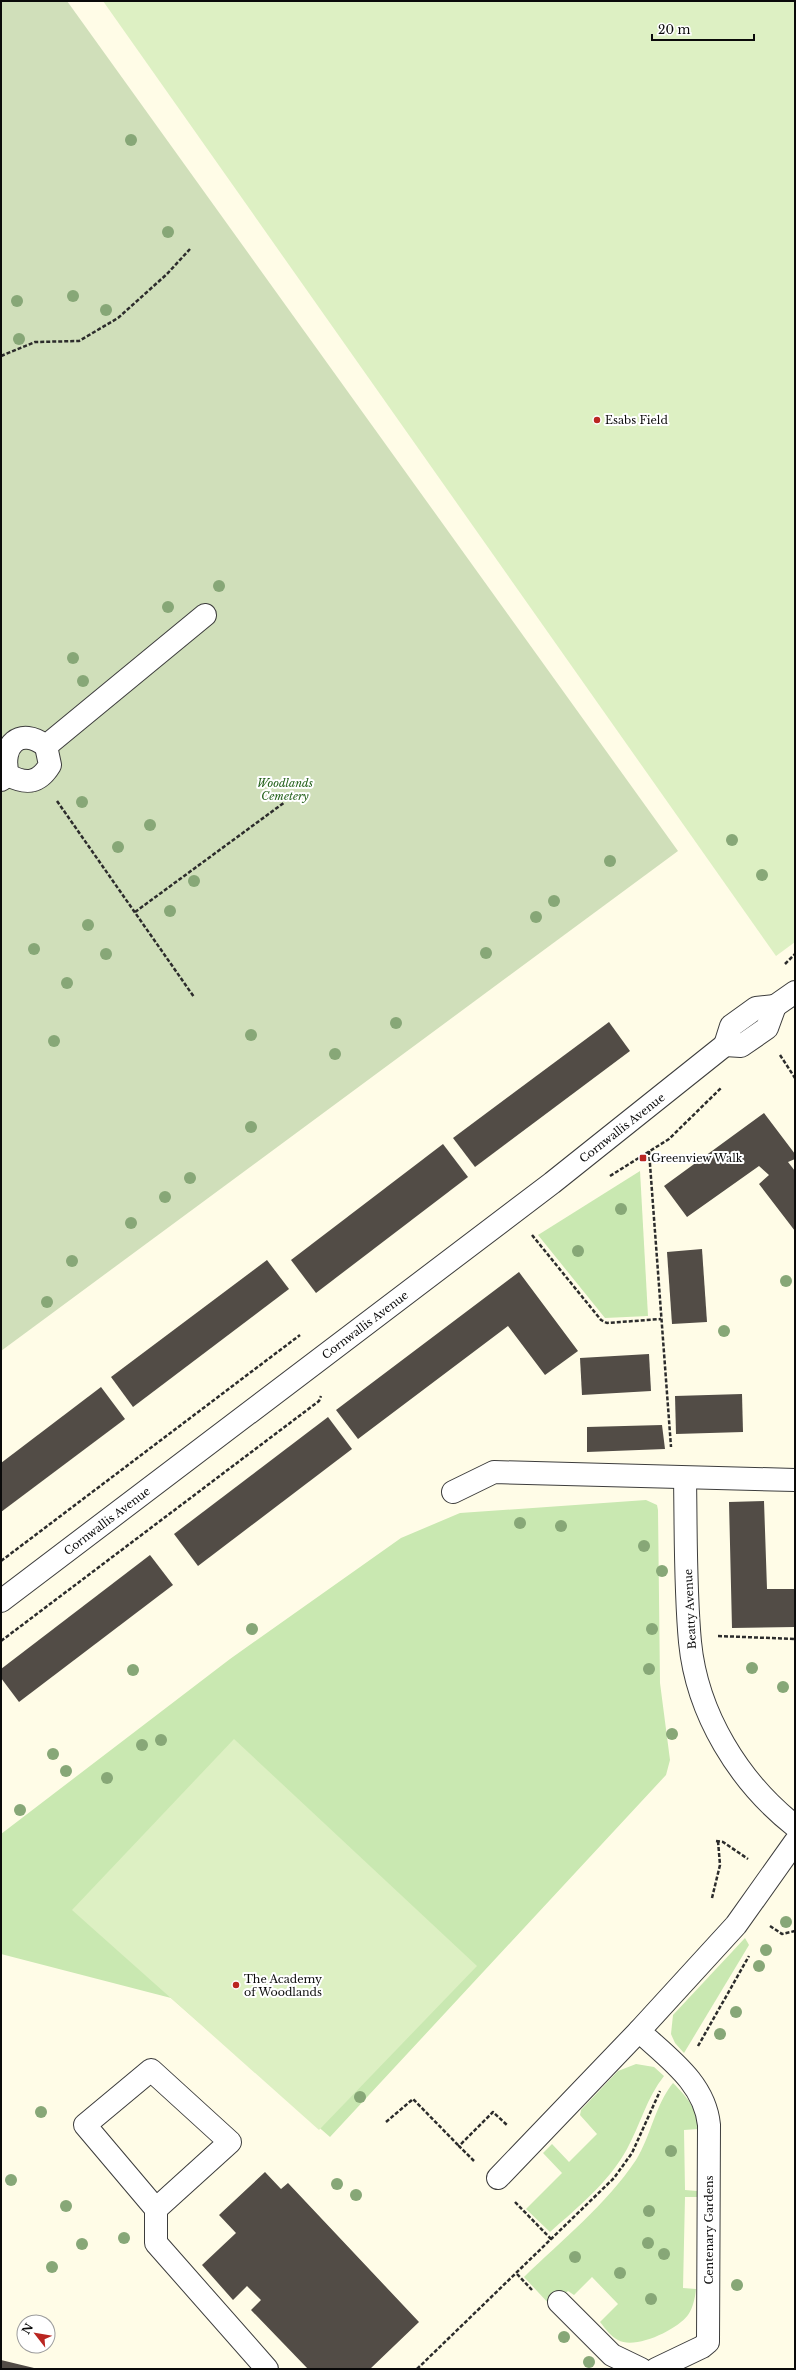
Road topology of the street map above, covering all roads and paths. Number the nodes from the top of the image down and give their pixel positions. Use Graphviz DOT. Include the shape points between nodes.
graph roads {
  1 [pos="190,249"];
  2 [pos="1,356"];
  3 [pos="205,615"];
  4 [pos="46,746"];
  5 [pos="5,777"];
  6 [pos="55,799"];
  7 [pos="285,802"];
  8 [pos="135,912"];
  9 [pos="795,954"];
  10 [pos="782,967"];
  11 [pos="795,992"];
  12 [pos="194,997"];
  13 [pos="778,1053"];
  14 [pos="795,1078"];
  15 [pos="648,1151"];
  16 [pos="529,1232"];
  17 [pos="661,1319"];
  18 [pos="304,1332"];
  19 [pos="685,1479"];
  20 [pos="795,1480"];
  21 [pos="453,1492"];
  22 [pos="1,1560"];
  23 [pos="1,1601"];
  24 [pos="690,1635"];
  25 [pos="795,1639"];
  26 [pos="795,1826"];
  27 [pos="795,1842"];
  28 [pos="749,1859"];
  29 [pos="759,1893"];
  30 [pos="712,1898"];
  31 [pos="795,1931"];
  32 [pos="751,1954"];
  33 [pos="639,2032"];
  34 [pos="679,2069"];
  35 [pos="493,2112"];
  36 [pos="386,2122"];
  37 [pos="458,2146"];
  38 [pos="496,2180"];
  39 [pos="156,2209"];
  40 [pos="552,2240"];
  41 [pos="559,2302"];
  42 [pos="267,2369"];
  43 [pos="417,2369"];
  44 [pos="641,2369"];
  45 [pos="656,2369"];
  1 -- 2 [label="path" via="167,274 118,318 79,342 35,342"];
  3 -- 4 [label="street"];
  4 -- 5 [label="street" via="50,765 37,780 27,783"];
  4 -- 5 [label="street" via="38,739 27,737 10,744 4,763"];
  6 -- 8 [label="path"];
  7 -- 8 [label="path"];
  8 -- 12 [label="path"];
  9 -- 10 [label="path"];
  11 -- 23 [label="street, Cornwallis Avenue" via="775,1006 756,1008 731,1026 725,1045 552,1183"];
  13 -- 14 [label="path"];
  15 -- 17 [label="path"];
  16 -- 17 [label="path" via="601,1320 607,1323"];
  17 -- 19 [label="path" via="672,1471"];
  18 -- 22 [label="path"];
  19 -- 20 [label="street"];
  19 -- 21 [label="street" via="494,1472"];
  19 -- 24 [label="street, Beatty Avenue"];
  24 -- 25 [label="path"];
  24 -- 26 [label="street, Beatty Avenue" via="700,1688 720,1736 753,1787"];
  27 -- 29 [label="street"];
  28 -- 30 [label="path" via="723,1842 717,1841 719,1869"];
  29 -- 31 [label="path" via="776,1905 766,1923 782,1934"];
  29 -- 33 [label="street" via="736,1926"];
  32 -- 34 [label="path" via="696,2049"];
  33 -- 34 [label="street, Centenary Gardens"];
  33 -- 38 [label="street"];
  34 -- 40 [label="path" via="660,2092 636,2145 622,2168"];
  34 -- 45 [label="street, Centenary Gardens" via="699,2092 709,2120 708,2342"];
  35 -- 37 [label="path"];
  36 -- 37 [label="path" via="413,2099"];
  37 -- 38 [label="path"];
  38 -- 40 [label="path"];
  39 -- 39 [label="street" via="230,2142 151,2070 85,2125"];
  39 -- 42 [label="street" via="156,2243"];
  40 -- 43 [label="path"];
  41 -- 44 [label="street" via="612,2355"];
}
